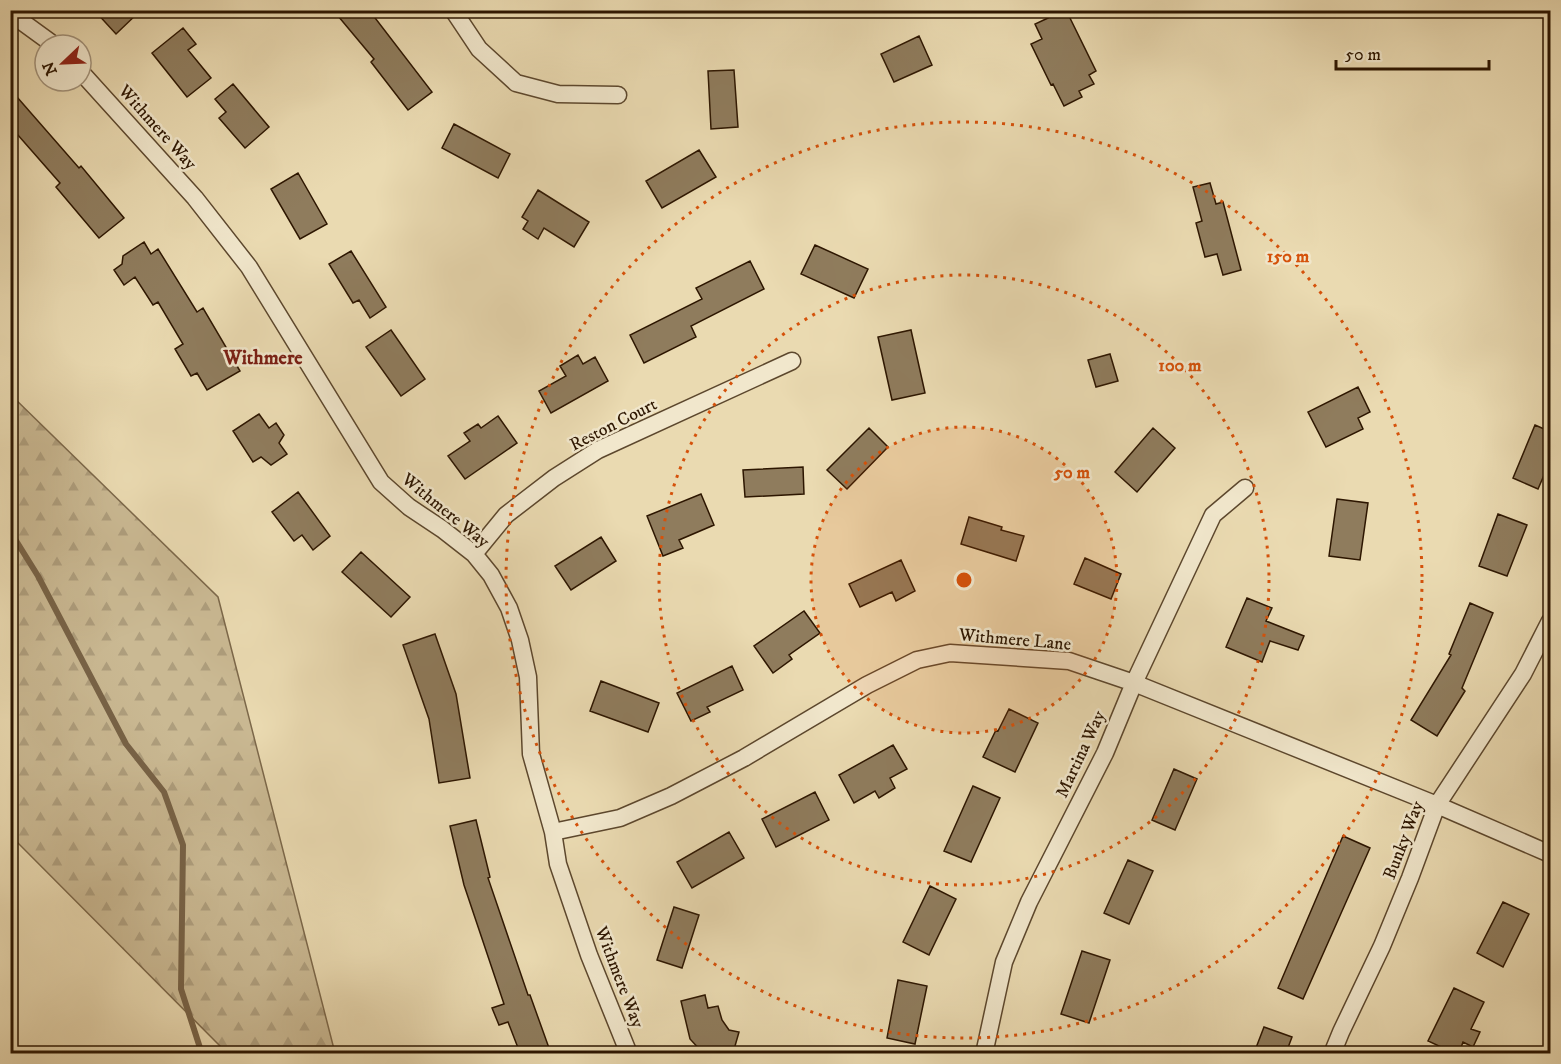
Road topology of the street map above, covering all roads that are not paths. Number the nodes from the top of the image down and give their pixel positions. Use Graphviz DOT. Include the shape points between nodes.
graph roads {
  1 [pos="453,10"];
  2 [pos="10,13"];
  3 [pos="38,33"];
  4 [pos="93,85"];
  5 [pos="618,95"];
  6 [pos="792,361"];
  7 [pos="1245,488"];
  8 [pos="474,554"];
  9 [pos="1551,621"];
  10 [pos="1134,683"];
  11 [pos="1437,806"];
  12 [pos="553,832"];
  13 [pos="1551,855"];
  14 [pos="629,1053"];
  15 [pos="984,1053"];
  16 [pos="1332,1053"];
  1 -- 5 [label="street" via="479,49 516,82 558,94"];
  2 -- 3 [label="street"];
  4 -- 8 [label="street, Withmere Way" via="195,198 249,267 381,482"];
  6 -- 8 [label="street, Reston Court" via="598,450 506,514"];
  7 -- 10 [label="street, Martina Way" via="1213,515"];
  8 -- 12 [label="street, Withmere Way" via="509,608 520,640 528,677 531,754"];
  9 -- 11 [label="street, Bunky Way" via="1523,674"];
  10 -- 11 [label="street, Withmere Lane"];
  10 -- 12 [label="street, Withmere Lane" via="1069,661 950,652 917,660 671,796 620,818"];
  10 -- 15 [label="street, Martina Way" via="1105,753 1029,902 1004,962"];
  11 -- 13 [label="street, Withmere Lane"];
  11 -- 16 [label="street, Bunky Way" via="1386,936"];
  12 -- 14 [label="street, Withmere Way" via="558,864 589,955"];
}
